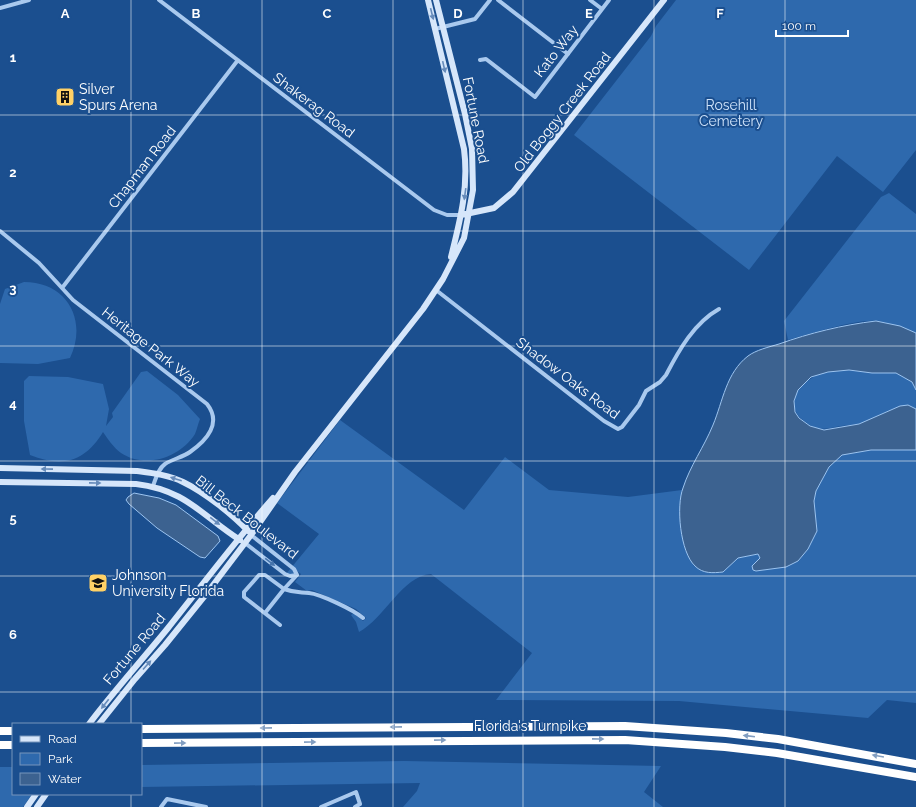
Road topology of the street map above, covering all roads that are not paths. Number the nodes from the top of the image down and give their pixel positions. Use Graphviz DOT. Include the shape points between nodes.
graph roads {
  1 [pos="29,0"];
  2 [pos="159,0"];
  3 [pos="428,0"];
  4 [pos="436,0"];
  5 [pos="490,0"];
  6 [pos="498,0"];
  7 [pos="590,0"];
  8 [pos="609,0"];
  9 [pos="664,0"];
  10 [pos="0,8"];
  11 [pos="602,9"];
  12 [pos="444,27"];
  13 [pos="435,29"];
  14 [pos="568,54"];
  15 [pos="238,60"];
  16 [pos="480,60"];
  17 [pos="470,214"];
  18 [pos="461,215"];
  19 [pos="0,231"];
  20 [pos="449,266"];
  21 [pos="62,288"];
  22 [pos="436,290"];
  23 [pos="719,309"];
  24 [pos="0,468"];
  25 [pos="158,474"];
  26 [pos="290,479"];
  27 [pos="0,482"];
  28 [pos="153,486"];
  29 [pos="246,529"];
  30 [pos="251,535"];
  31 [pos="238,539"];
  32 [pos="245,543"];
  33 [pos="297,574"];
  34 [pos="200,587"];
  35 [pos="284,589"];
  36 [pos="207,593"];
  37 [pos="265,613"];
  38 [pos="363,618"];
  39 [pos="280,625"];
  40 [pos="90,723"];
  41 [pos="100,723"];
  42 [pos="142,730"];
  43 [pos="0,731"];
  44 [pos="12,731"];
  45 [pos="142,743"];
  46 [pos="0,745"];
  47 [pos="12,745"];
  48 [pos="916,764"];
  49 [pos="916,777"];
  50 [pos="35,795"];
  51 [pos="45,795"];
  52 [pos="27,807"];
  53 [pos="37,807"];
  54 [pos="161,807"];
  55 [pos="206,807"];
  56 [pos="320,807"];
  57 [pos="355,807"];
  1 -- 10 [label="street"];
  2 -- 15 [label="street, Shakerag Road"];
  3 -- 13 [label="main road, Fortune Road, one-way"];
  4 -- 12 [label="main road, Fortune Road"];
  5 -- 12 [label="street" via="475,19"];
  6 -- 14 [label="street"];
  7 -- 11 [label="street"];
  8 -- 11 [label="street, Kato Way"];
  9 -- 17 [label="main road, Old Boggy Creek Road" via="513,192 494,208"];
  11 -- 14 [label="street, Kato Way"];
  12 -- 13 [label="street"];
  12 -- 17 [label="main road, Fortune Road" via="472,149 474,171"];
  13 -- 18 [label="main road, Fortune Road, one-way" via="467,170"];
  14 -- 16 [label="street, Kato Way" via="535,97 486,60"];
  15 -- 18 [label="street, Shakerag Road" via="434,210 447,215"];
  15 -- 21 [label="street, Chapman Road"];
  17 -- 18 [label="main road, Old Boggy Creek Road"];
  17 -- 20 [label="main road, Fortune Road" via="464,238"];
  18 -- 20 [label="main road, Fortune Road"];
  19 -- 21 [label="street, Heritage Park Way" via="28,253"];
  20 -- 22 [label="main road, Fortune Road"];
  21 -- 25 [label="street, Heritage Park Way" via="73,300 207,404 212,411 214,421 211,431 204,440 190,453 164,465"];
  22 -- 23 [label="street, Shadow Oaks Road" via="604,421 618,429 639,405 646,391 666,375 696,327"];
  22 -- 26 [label="main road, Fortune Road"];
  25 -- 24 [label="main road, Bill Beck Boulevard, one-way" via="137,471"];
  25 -- 28 [label="street, Heritage Park Way"];
  29 -- 25 [label="main road, Bill Beck Boulevard, one-way" via="182,481"];
  26 -- 29 [label="main road, Fortune Road"];
  26 -- 30 [label="main road, Fortune Road"];
  27 -- 28 [label="main road, Bill Beck Boulevard, one-way"];
  28 -- 31 [label="main road, Bill Beck Boulevard, one-way" via="174,493 193,504"];
  29 -- 30 [label="main road, Bill Beck Boulevard"];
  29 -- 31 [label="main road, Fortune Road"];
  30 -- 32 [label="main road, Fortune Road"];
  30 -- 33 [label="street, Bill Beck Boulevard"];
  31 -- 32 [label="main road, Bill Beck Boulevard"];
  31 -- 34 [label="main road, Fortune Road"];
  32 -- 33 [label="street, Bill Beck Boulevard, one-way" via="285,574"];
  32 -- 36 [label="main road, Fortune Road"];
  33 -- 35 [label="street"];
  34 -- 36 [label="street"];
  34 -- 40 [label="main road, Fortune Road, one-way"];
  35 -- 37 [label="street"];
  35 -- 37 [label="street" via="262,574 248,588 244,597"];
  35 -- 38 [label="street" via="297,594 310,593 355,611"];
  41 -- 36 [label="main road, Fortune Road, one-way"];
  37 -- 39 [label="street"];
  48 -- 42 [label="highway, Florida's Turnpike, one-way" via="778,739 625,726"];
  43 -- 44 [label="highway"];
  45 -- 49 [label="highway, Florida's Turnpike, one-way" via="625,740 777,753"];
  46 -- 47 [label="highway"];
  50 -- 52 [label="main road"];
  51 -- 53 [label="main road"];
  54 -- 55 [label="street" via="167,799"];
  56 -- 57 [label="street" via="356,792 360,804"];
}
